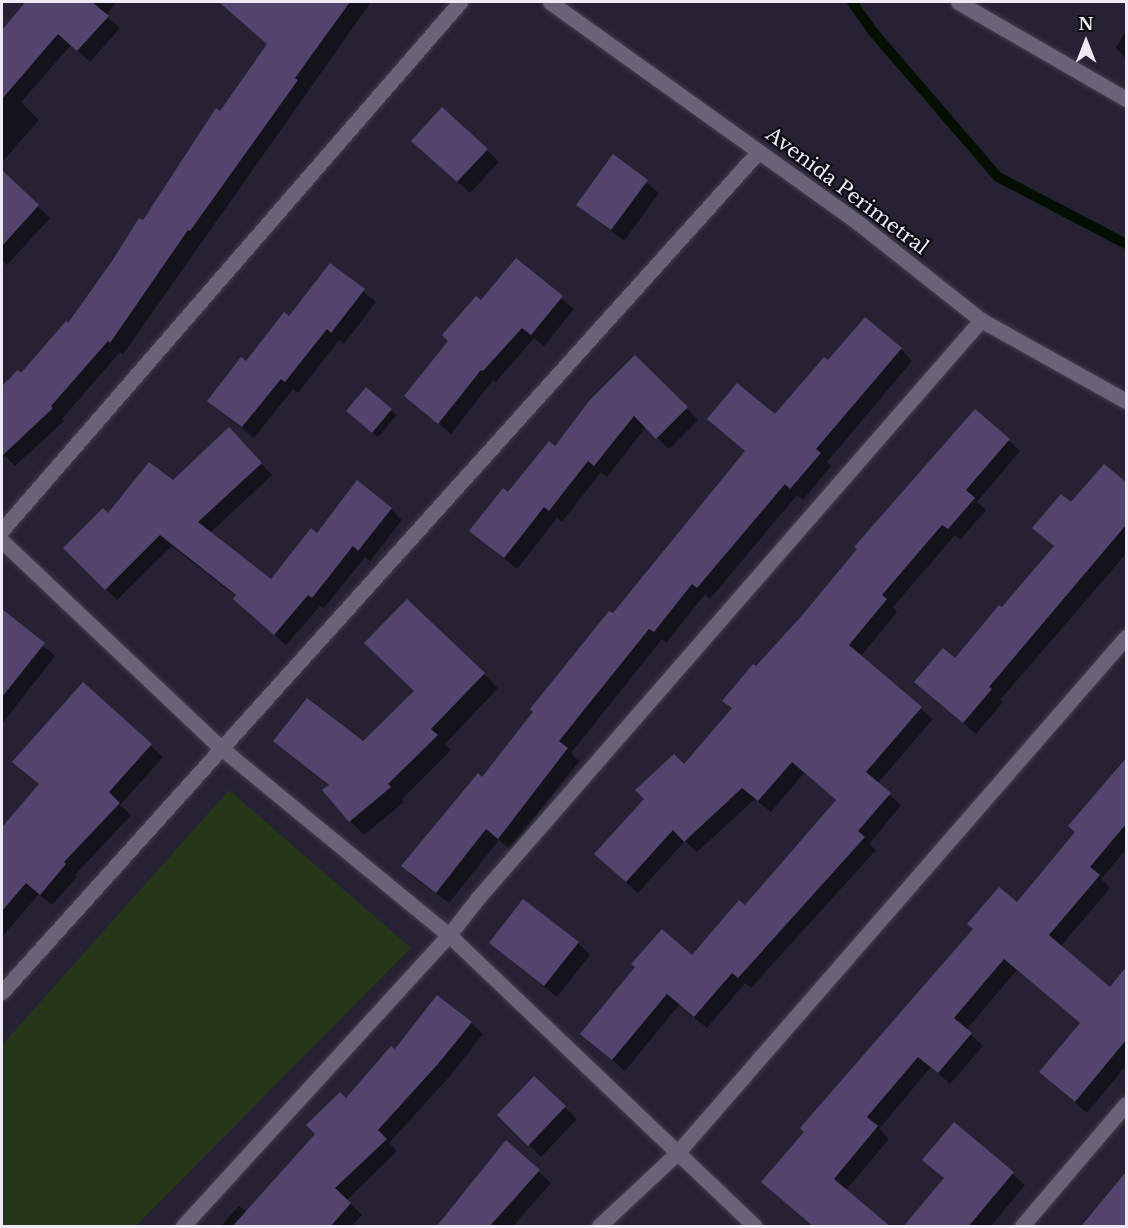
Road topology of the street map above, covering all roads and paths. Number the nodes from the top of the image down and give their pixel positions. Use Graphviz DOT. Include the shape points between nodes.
graph roads {
  1 [pos="460,2"];
  2 [pos="550,2"];
  3 [pos="958,2"];
  4 [pos="1126,99"];
  5 [pos="758,152"];
  6 [pos="981,320"];
  7 [pos="1126,401"];
  8 [pos="2,530"];
  9 [pos="2,541"];
  10 [pos="1126,637"];
  11 [pos="221,748"];
  12 [pos="449,935"];
  13 [pos="2,992"];
  14 [pos="1126,1104"];
  15 [pos="678,1152"];
  16 [pos="183,1227"];
  17 [pos="599,1227"];
  18 [pos="755,1227"];
  19 [pos="1022,1227"];
  1 -- 8 [label="street"];
  2 -- 5 [label="street, Avenida Perimetral"];
  3 -- 4 [label="street"];
  5 -- 6 [label="street, Avenida Perimetral" via="861,225"];
  5 -- 11 [label="street"];
  6 -- 7 [label="street, Avenida Perimetral"];
  6 -- 12 [label="street"];
  9 -- 11 [label="street"];
  10 -- 15 [label="street"];
  11 -- 12 [label="street"];
  11 -- 13 [label="street"];
  12 -- 15 [label="street"];
  12 -- 16 [label="street"];
  14 -- 19 [label="street"];
  15 -- 17 [label="street"];
  15 -- 18 [label="street"];
}
